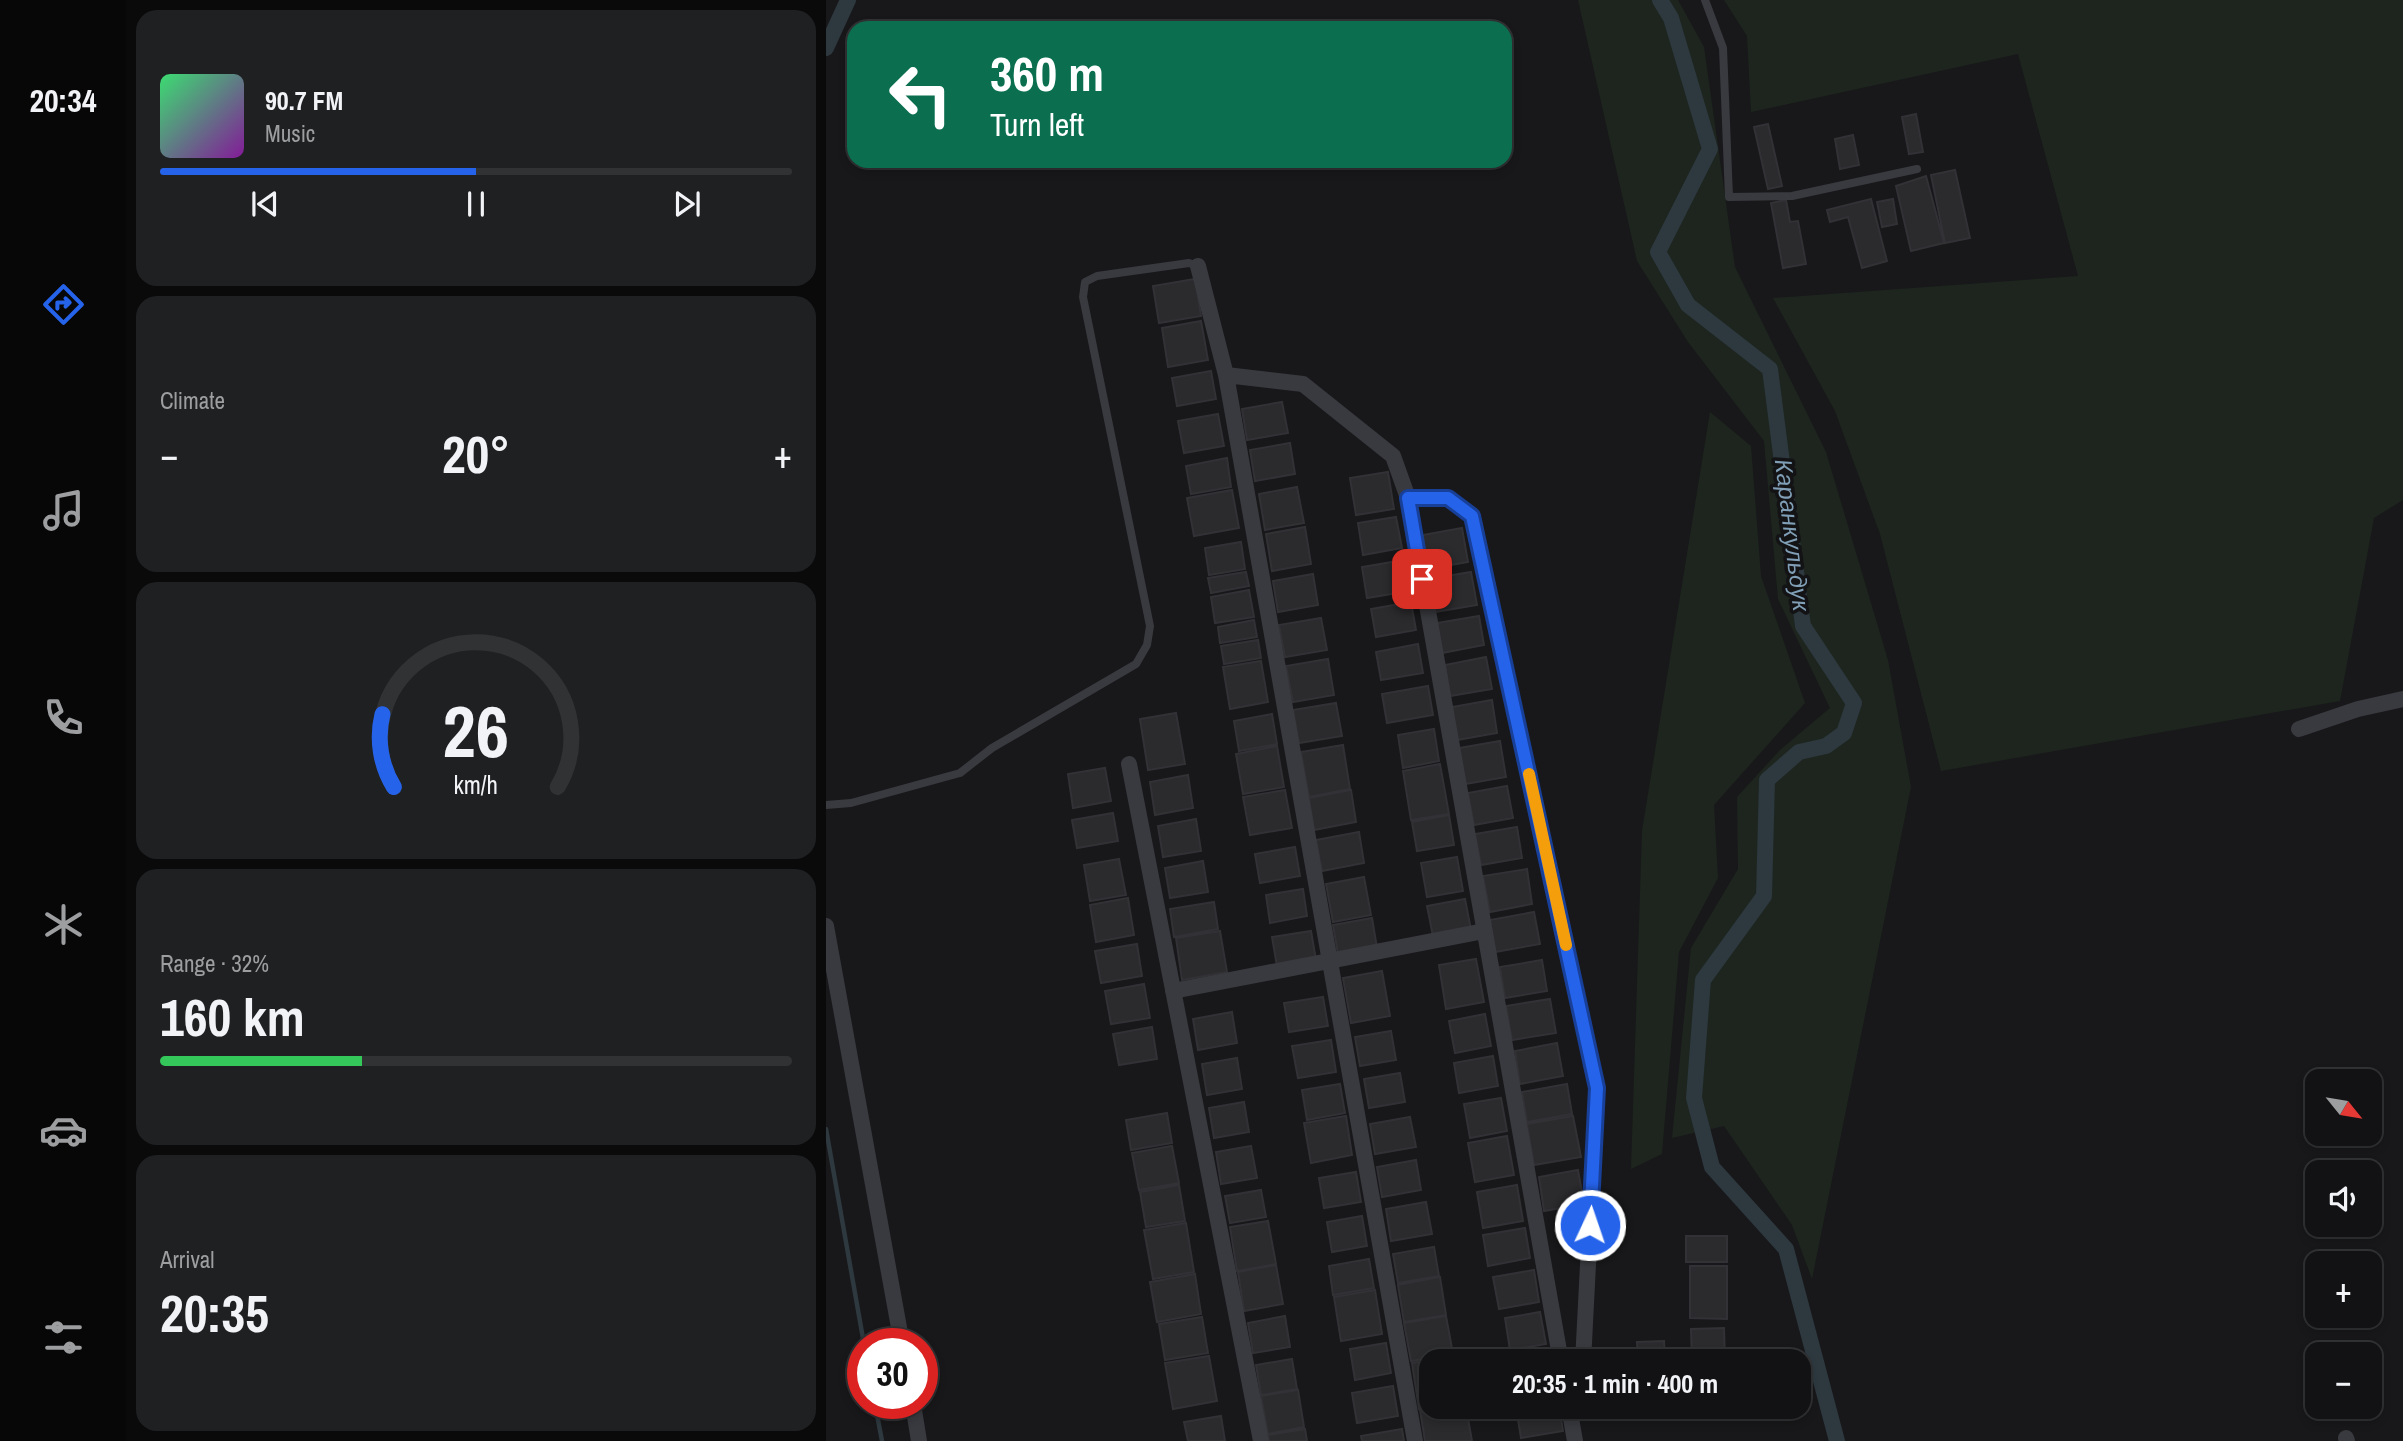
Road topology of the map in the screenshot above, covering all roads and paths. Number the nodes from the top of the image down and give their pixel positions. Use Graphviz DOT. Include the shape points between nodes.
graph roads {
  1 [pos="1705,0"];
  2 [pos="1917,169"];
  3 [pos="1198,266"];
  4 [pos="1226,375"];
  5 [pos="1408,498"];
  6 [pos="2403,699"];
  7 [pos="2300,729"];
  8 [pos="1129,764"];
  9 [pos="826,805"];
  10 [pos="826,926"];
  11 [pos="1483,931"];
  12 [pos="1330,960"];
  13 [pos="1173,991"];
  14 [pos="899,1328"];
  15 [pos="1558,1349"];
  16 [pos="1584,1349"];
  17 [pos="915,1419"];
  18 [pos="1572,1419"];
  19 [pos="1579,1419"];
  20 [pos="919,1441"];
  21 [pos="1261,1441"];
  22 [pos="1415,1441"];
  23 [pos="1577,1441"];
  1 -- 2 [label="lane" via="1723,48 1729,197 1792,196"];
  3 -- 4 [label="street"];
  3 -- 9 [label="lane" via="1189,263 1097,276 1085,282 1083,298 1150,626 1147,645 1136,664 992,748 960,774 851,803"];
  4 -- 5 [label="street" via="1303,384 1393,456"];
  4 -- 12 [label="street"];
  5 -- 11 [label="street"];
  5 -- 16 [label="street" via="1448,498 1472,516 1597,1088"];
  6 -- 7 [label="street"];
  8 -- 13 [label="street"];
  10 -- 14 [label="street"];
  11 -- 12 [label="street"];
  11 -- 15 [label="street"];
  12 -- 13 [label="street"];
  12 -- 22 [label="street"];
  13 -- 21 [label="street"];
  17 -- 20 [label="street"];
  18 -- 23 [label="street"];
  19 -- 23 [label="street"];
}
